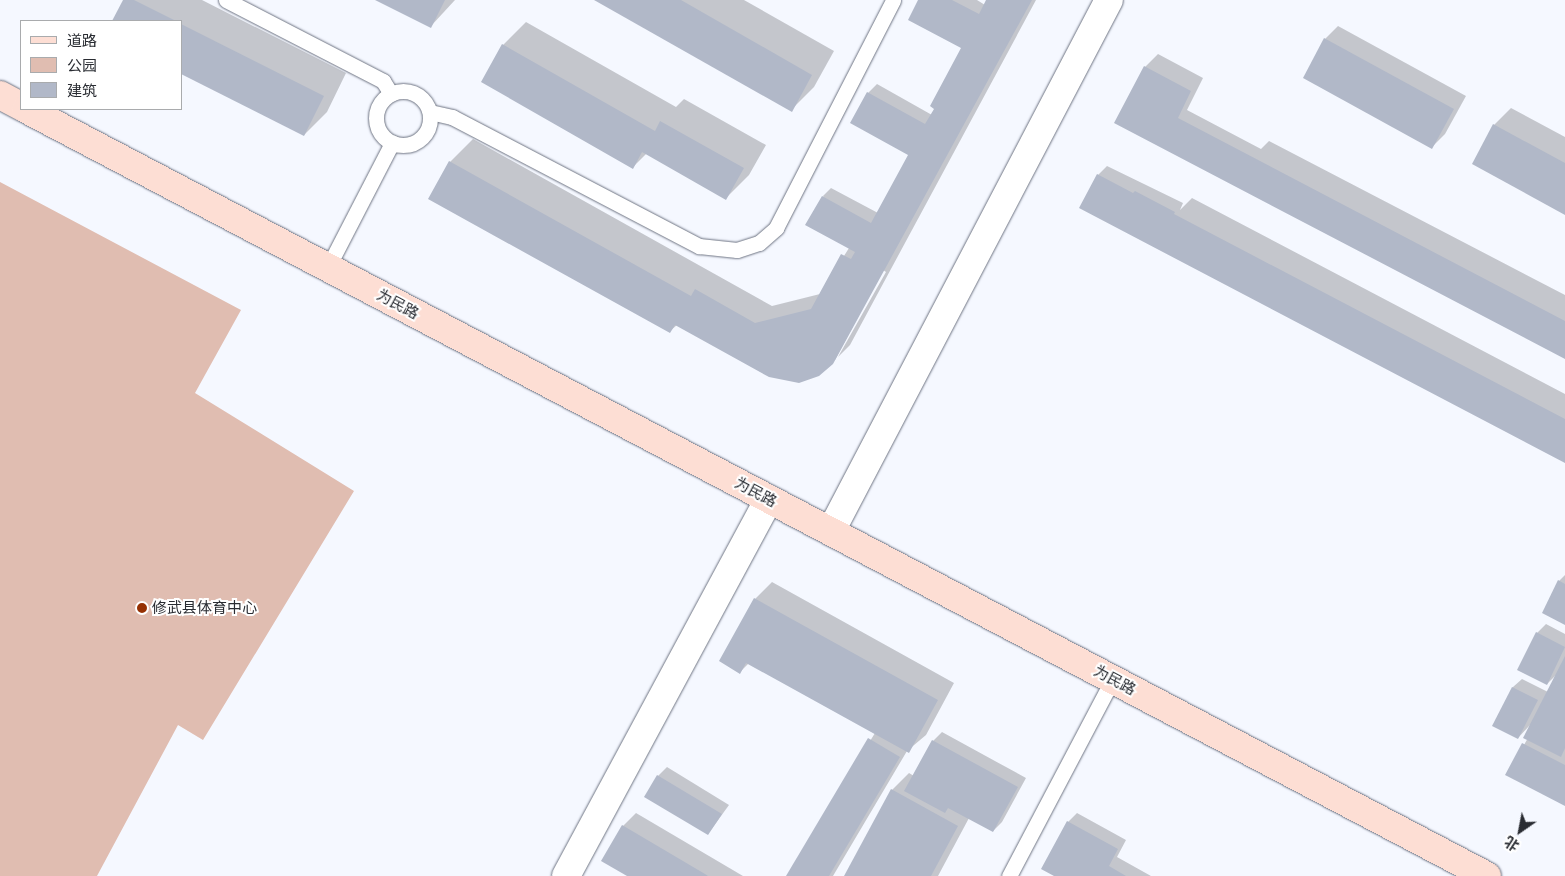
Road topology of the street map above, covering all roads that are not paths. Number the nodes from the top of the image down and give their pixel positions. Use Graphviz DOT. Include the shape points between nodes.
graph roads {
  1 [pos="226,0"];
  2 [pos="893,0"];
  3 [pos="1109,0"];
  4 [pos="391,94"];
  5 [pos="0,95"];
  6 [pos="20,105"];
  7 [pos="28,110"];
  8 [pos="430,112"];
  9 [pos="392,143"];
  10 [pos="328,267"];
  11 [pos="769,499"];
  12 [pos="831,531"];
  13 [pos="1113,679"];
  14 [pos="566,876"];
  15 [pos="1009,876"];
  16 [pos="1486,876"];
  1 -- 4 [label="lane" via="383,81"];
  2 -- 8 [label="lane" via="776,228 759,243 737,250 699,246 452,117"];
  3 -- 12 [label="street"];
  4 -- 8 [label="lane" via="409,91 420,96"];
  4 -- 9 [label="lane" via="378,105 375,117 378,129"];
  5 -- 6 [label="main road"];
  7 -- 10 [label="main road, 为民路"];
  8 -- 9 [label="lane" via="431,122 421,139 412,144"];
  9 -- 10 [label="lane"];
  10 -- 11 [label="main road, 为民路"];
  11 -- 12 [label="main road, 为民路"];
  11 -- 14 [label="street"];
  12 -- 13 [label="main road, 为民路"];
  13 -- 15 [label="lane"];
  13 -- 16 [label="main road, 为民路"];
}
